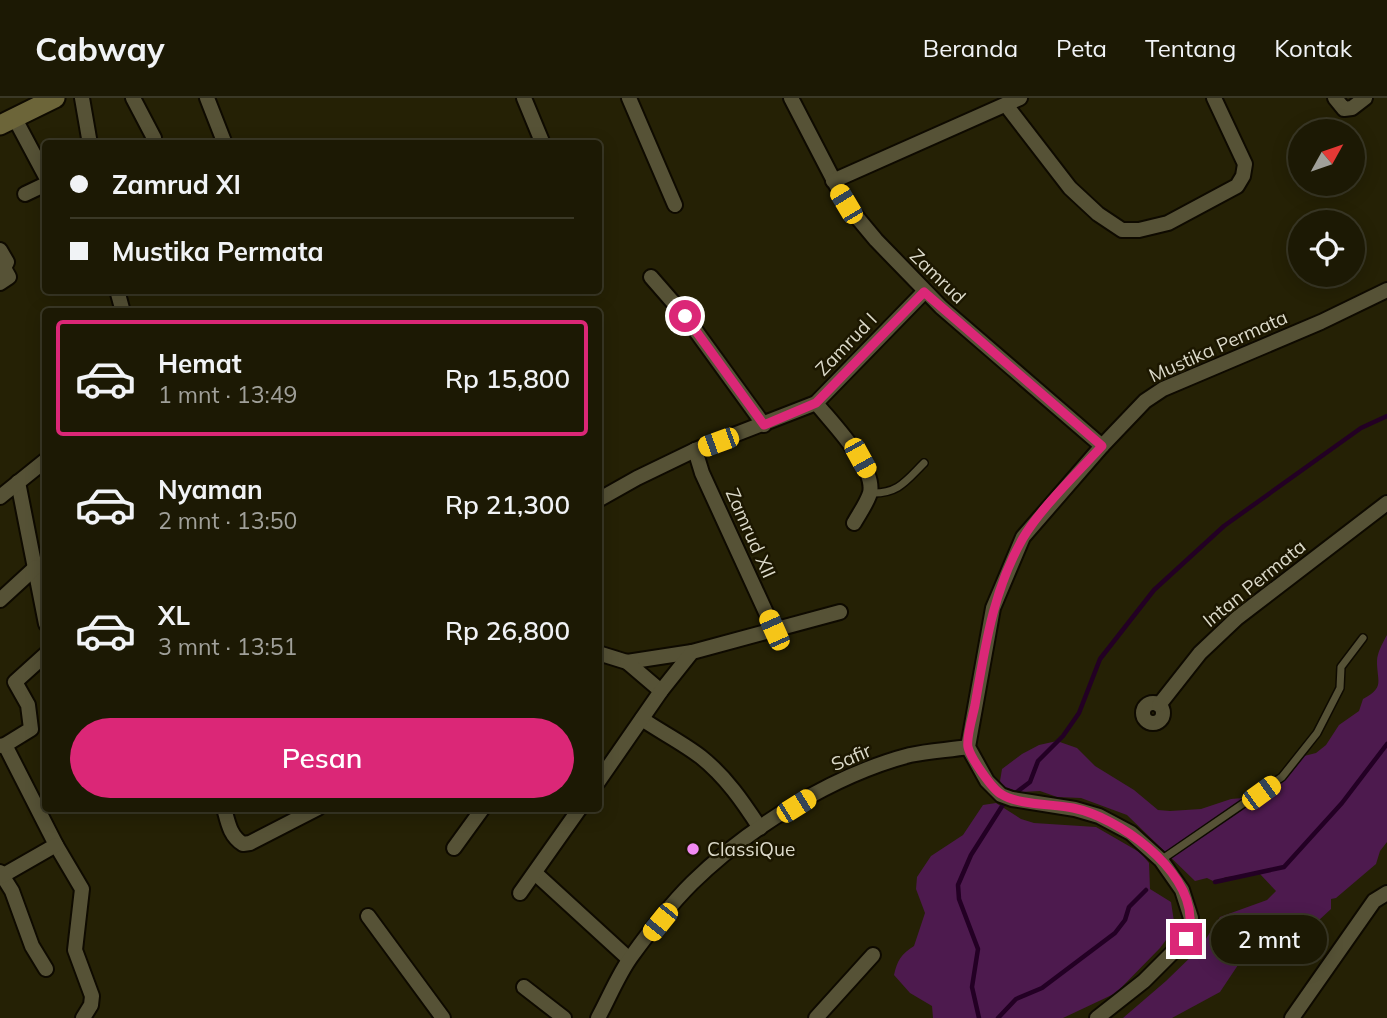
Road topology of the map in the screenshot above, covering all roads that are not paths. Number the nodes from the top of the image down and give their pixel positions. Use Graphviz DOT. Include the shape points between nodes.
graph roads {
  1 [pos="82,98"];
  2 [pos="133,98"];
  3 [pos="207,98"];
  4 [pos="523,98"];
  5 [pos="629,98"];
  6 [pos="791,98"];
  7 [pos="1214,98"];
  8 [pos="1335,98"];
  9 [pos="1365,98"];
  10 [pos="49,99"];
  11 [pos="1013,102"];
  12 [pos="7,121"];
  13 [pos="154,138"];
  14 [pos="89,140"];
  15 [pos="223,140"];
  16 [pos="542,140"];
  17 [pos="42,171"];
  18 [pos="833,181"];
  19 [pos="42,186"];
  20 [pos="25,194"];
  21 [pos="675,205"];
  22 [pos="0,250"];
  23 [pos="651,277"];
  24 [pos="0,284"];
  25 [pos="1387,290"];
  26 [pos="924,292"];
  27 [pos="816,403"];
  28 [pos="764,425"];
  29 [pos="1102,446"];
  30 [pos="695,450"];
  31 [pos="42,463"];
  32 [pos="924,463"];
  33 [pos="18,482"];
  34 [pos="870,493"];
  35 [pos="0,497"];
  36 [pos="602,498"];
  37 [pos="1387,503"];
  38 [pos="854,523"];
  39 [pos="36,567"];
  40 [pos="0,600"];
  41 [pos="42,601"];
  42 [pos="840,612"];
  43 [pos="774,630"];
  44 [pos="1363,638"];
  45 [pos="692,652"];
  46 [pos="602,654"];
  47 [pos="42,658"];
  48 [pos="627,662"];
  49 [pos="661,691"];
  50 [pos="1159,705"];
  51 [pos="642,719"];
  52 [pos="2,746"];
  53 [pos="968,747"];
  54 [pos="602,776"];
  55 [pos="225,812"];
  56 [pos="310,812"];
  57 [pos="480,812"];
  58 [pos="577,812"];
  59 [pos="760,828"];
  60 [pos="56,845"];
  61 [pos="454,848"];
  62 [pos="1161,860"];
  63 [pos="535,873"];
  64 [pos="1,874"];
  65 [pos="520,893"];
  66 [pos="1387,893"];
  67 [pos="368,916"];
  68 [pos="873,955"];
  69 [pos="629,959"];
  70 [pos="47,969"];
  71 [pos="524,987"];
  72 [pos="83,1018"];
  73 [pos="443,1018"];
  74 [pos="564,1018"];
  75 [pos="598,1018"];
  76 [pos="816,1018"];
  77 [pos="1097,1018"];
  78 [pos="1292,1018"];
  1 -- 14 [label="street"];
  2 -- 13 [label="street"];
  3 -- 15 [label="street"];
  4 -- 16 [label="street"];
  5 -- 21 [label="street"];
  6 -- 18 [label="street, Zamrud"];
  7 -- 11 [label="street" via="1245,164 1237,186 1168,223 1131,231 1113,227 1070,188"];
  8 -- 9 [label="street" via="1344,109"];
  10 -- 12 [label="street"];
  11 -- 18 [label="street"];
  12 -- 17 [label="street"];
  18 -- 26 [label="street, Zamrud" via="846,204"];
  19 -- 20 [label="street"];
  22 -- 24 [label="street" via="8,262 4,268 9,278"];
  23 -- 28 [label="street"];
  25 -- 29 [label="street, Mustika Permata" via="1163,389 1145,401"];
  26 -- 27 [label="street, Zamrud I"];
  26 -- 29 [label="street, Zamrud"];
  27 -- 28 [label="street, Zamrud I"];
  27 -- 34 [label="street" via="860,458 869,474"];
  28 -- 30 [label="street, Zamrud I"];
  29 -- 53 [label="street, Mustika Permata" via="1023,537 993,608"];
  30 -- 36 [label="street, Zamrud I"];
  30 -- 43 [label="street, Zamrud XII"];
  31 -- 33 [label="street"];
  32 -- 34 [label="lane" via="897,489"];
  33 -- 35 [label="street"];
  33 -- 39 [label="street"];
  34 -- 38 [label="street"];
  37 -- 50 [label="street, Intan Permata" via="1237,618 1200,653"];
  39 -- 40 [label="street"];
  39 -- 41 [label="street"];
  42 -- 43 [label="street"];
  43 -- 45 [label="street"];
  44 -- 62 [label="lane" via="1341,667 1340,688 1317,733 1282,777"];
  45 -- 48 [label="street"];
  45 -- 49 [label="street"];
  46 -- 48 [label="street"];
  47 -- 52 [label="street" via="15,682 28,705 31,729"];
  48 -- 49 [label="street"];
  49 -- 51 [label="street"];
  51 -- 54 [label="street"];
  51 -- 59 [label="street" via="719,773"];
  52 -- 60 [label="street"];
  53 -- 59 [label="street, Safir" via="913,755 861,773 814,794"];
  53 -- 62 [label="street" via="987,781 1001,795 1099,816 1131,833"];
  55 -- 56 [label="street" via="230,830 243,844"];
  57 -- 61 [label="street"];
  58 -- 63 [label="street"];
  59 -- 69 [label="street, Safir" via="690,884"];
  60 -- 64 [label="street"];
  60 -- 72 [label="street" via="82,889 75,950 92,996"];
  62 -- 77 [label="street" via="1182,890 1191,918 1186,939 1144,981"];
  63 -- 65 [label="street"];
  63 -- 69 [label="street"];
  64 -- 70 [label="street"];
  66 -- 78 [label="street" via="1374,901"];
  67 -- 73 [label="street"];
  68 -- 76 [label="street"];
  69 -- 75 [label="street, Safir"];
  71 -- 74 [label="street"];
}
